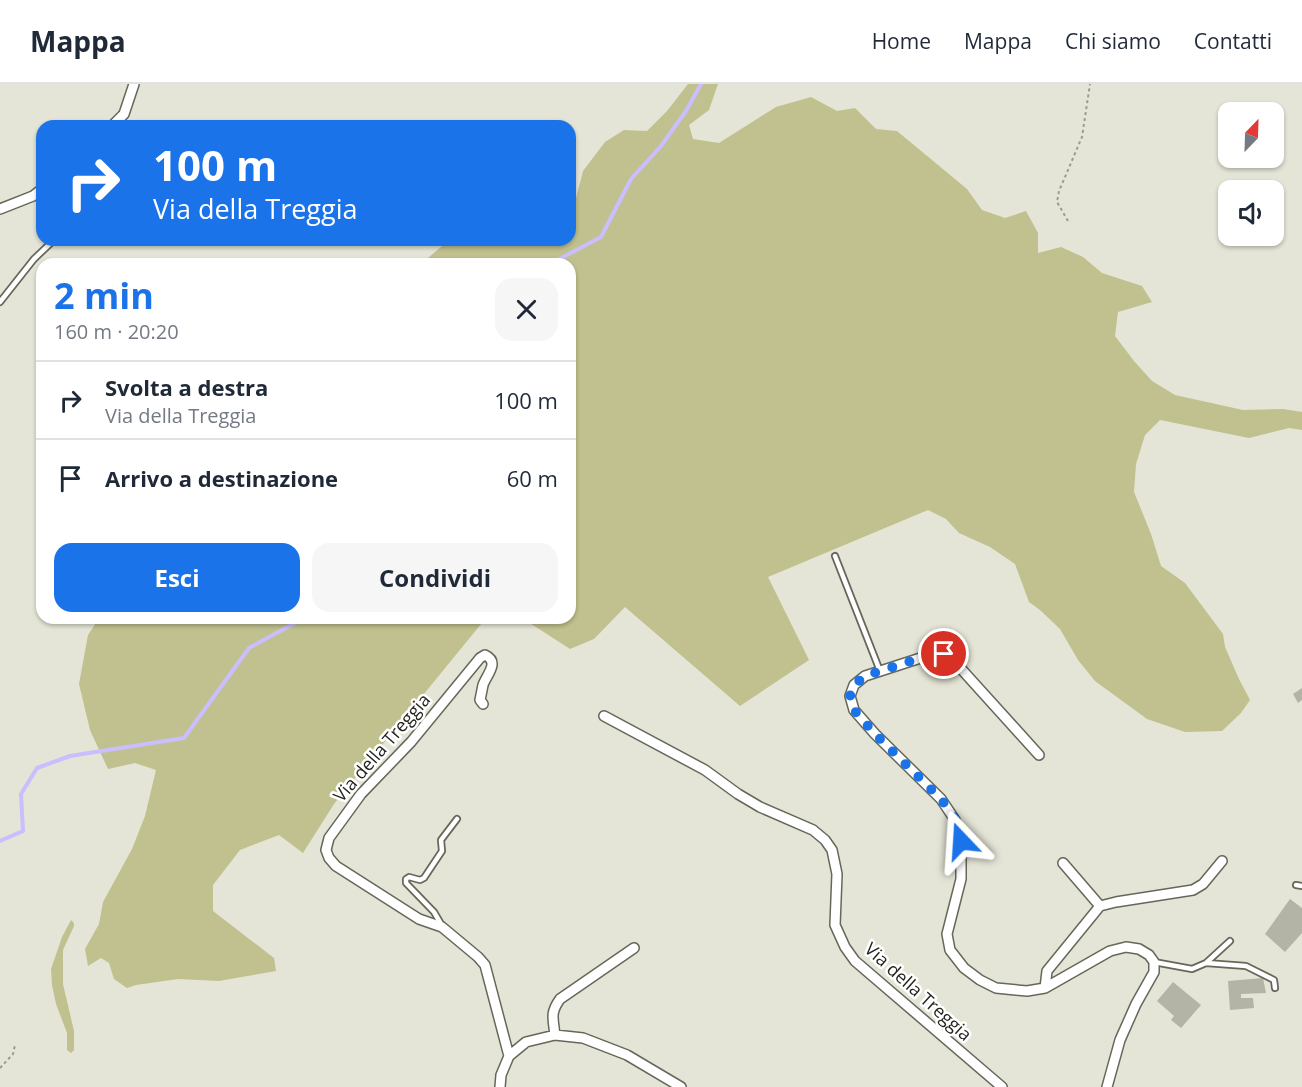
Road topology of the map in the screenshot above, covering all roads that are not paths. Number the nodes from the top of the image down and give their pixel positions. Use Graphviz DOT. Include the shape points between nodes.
graph roads {
  1 [pos="134,84"];
  2 [pos="118,120"];
  3 [pos="36,194"];
  4 [pos="0,209"];
  5 [pos="48,246"];
  6 [pos="0,302"];
  7 [pos="835,556"];
  8 [pos="880,671"];
  9 [pos="483,704"];
  10 [pos="604,716"];
  11 [pos="1040,755"];
  12 [pos="457,819"];
  13 [pos="1222,861"];
  14 [pos="1063,863"];
  15 [pos="1100,906"];
  16 [pos="442,927"];
  17 [pos="1230,941"];
  18 [pos="634,948"];
  19 [pos="1154,962"];
  20 [pos="1206,963"];
  21 [pos="1045,988"];
  22 [pos="1275,988"];
  23 [pos="555,1035"];
  24 [pos="509,1056"];
  25 [pos="500,1087"];
  26 [pos="681,1087"];
  27 [pos="1002,1087"];
  28 [pos="1107,1087"];
  1 -- 2 [label="street" via="124,114"];
  3 -- 4 [label="street"];
  5 -- 6 [label="lane"];
  7 -- 8 [label="lane"];
  8 -- 11 [label="street" via="936,653 944,654"];
  8 -- 21 [label="street" via="854,685 850,696 854,710 941,799 956,820 961,841 961,879 947,934 950,950 964,969 996,988"];
  9 -- 16 [label="street, Via della Treggia" via="483,686 493,665 485,655 361,794 329,838 326,850 336,866 419,919"];
  10 -- 27 [label="street, Via della Treggia" via="705,770 760,807 813,830 825,840 832,850 837,874 835,925 855,961"];
  12 -- 16 [label="lane" via="441,840 442,850 424,878 406,879"];
  13 -- 15 [label="street" via="1193,890"];
  14 -- 15 [label="street"];
  15 -- 21 [label="street" via="1047,970"];
  16 -- 24 [label="street, Via della Treggia" via="485,964"];
  17 -- 20 [label="lane"];
  18 -- 23 [label="street" via="560,999 552,1013"];
  19 -- 20 [label="lane" via="1192,969"];
  19 -- 21 [label="street" via="1139,949 1126,947 1110,951"];
  19 -- 28 [label="street" via="1154,972 1120,1040"];
  20 -- 22 [label="lane" via="1246,966 1274,980"];
  23 -- 24 [label="street" via="526,1042"];
  23 -- 26 [label="street" via="583,1038 627,1055"];
  24 -- 25 [label="street"];
}
